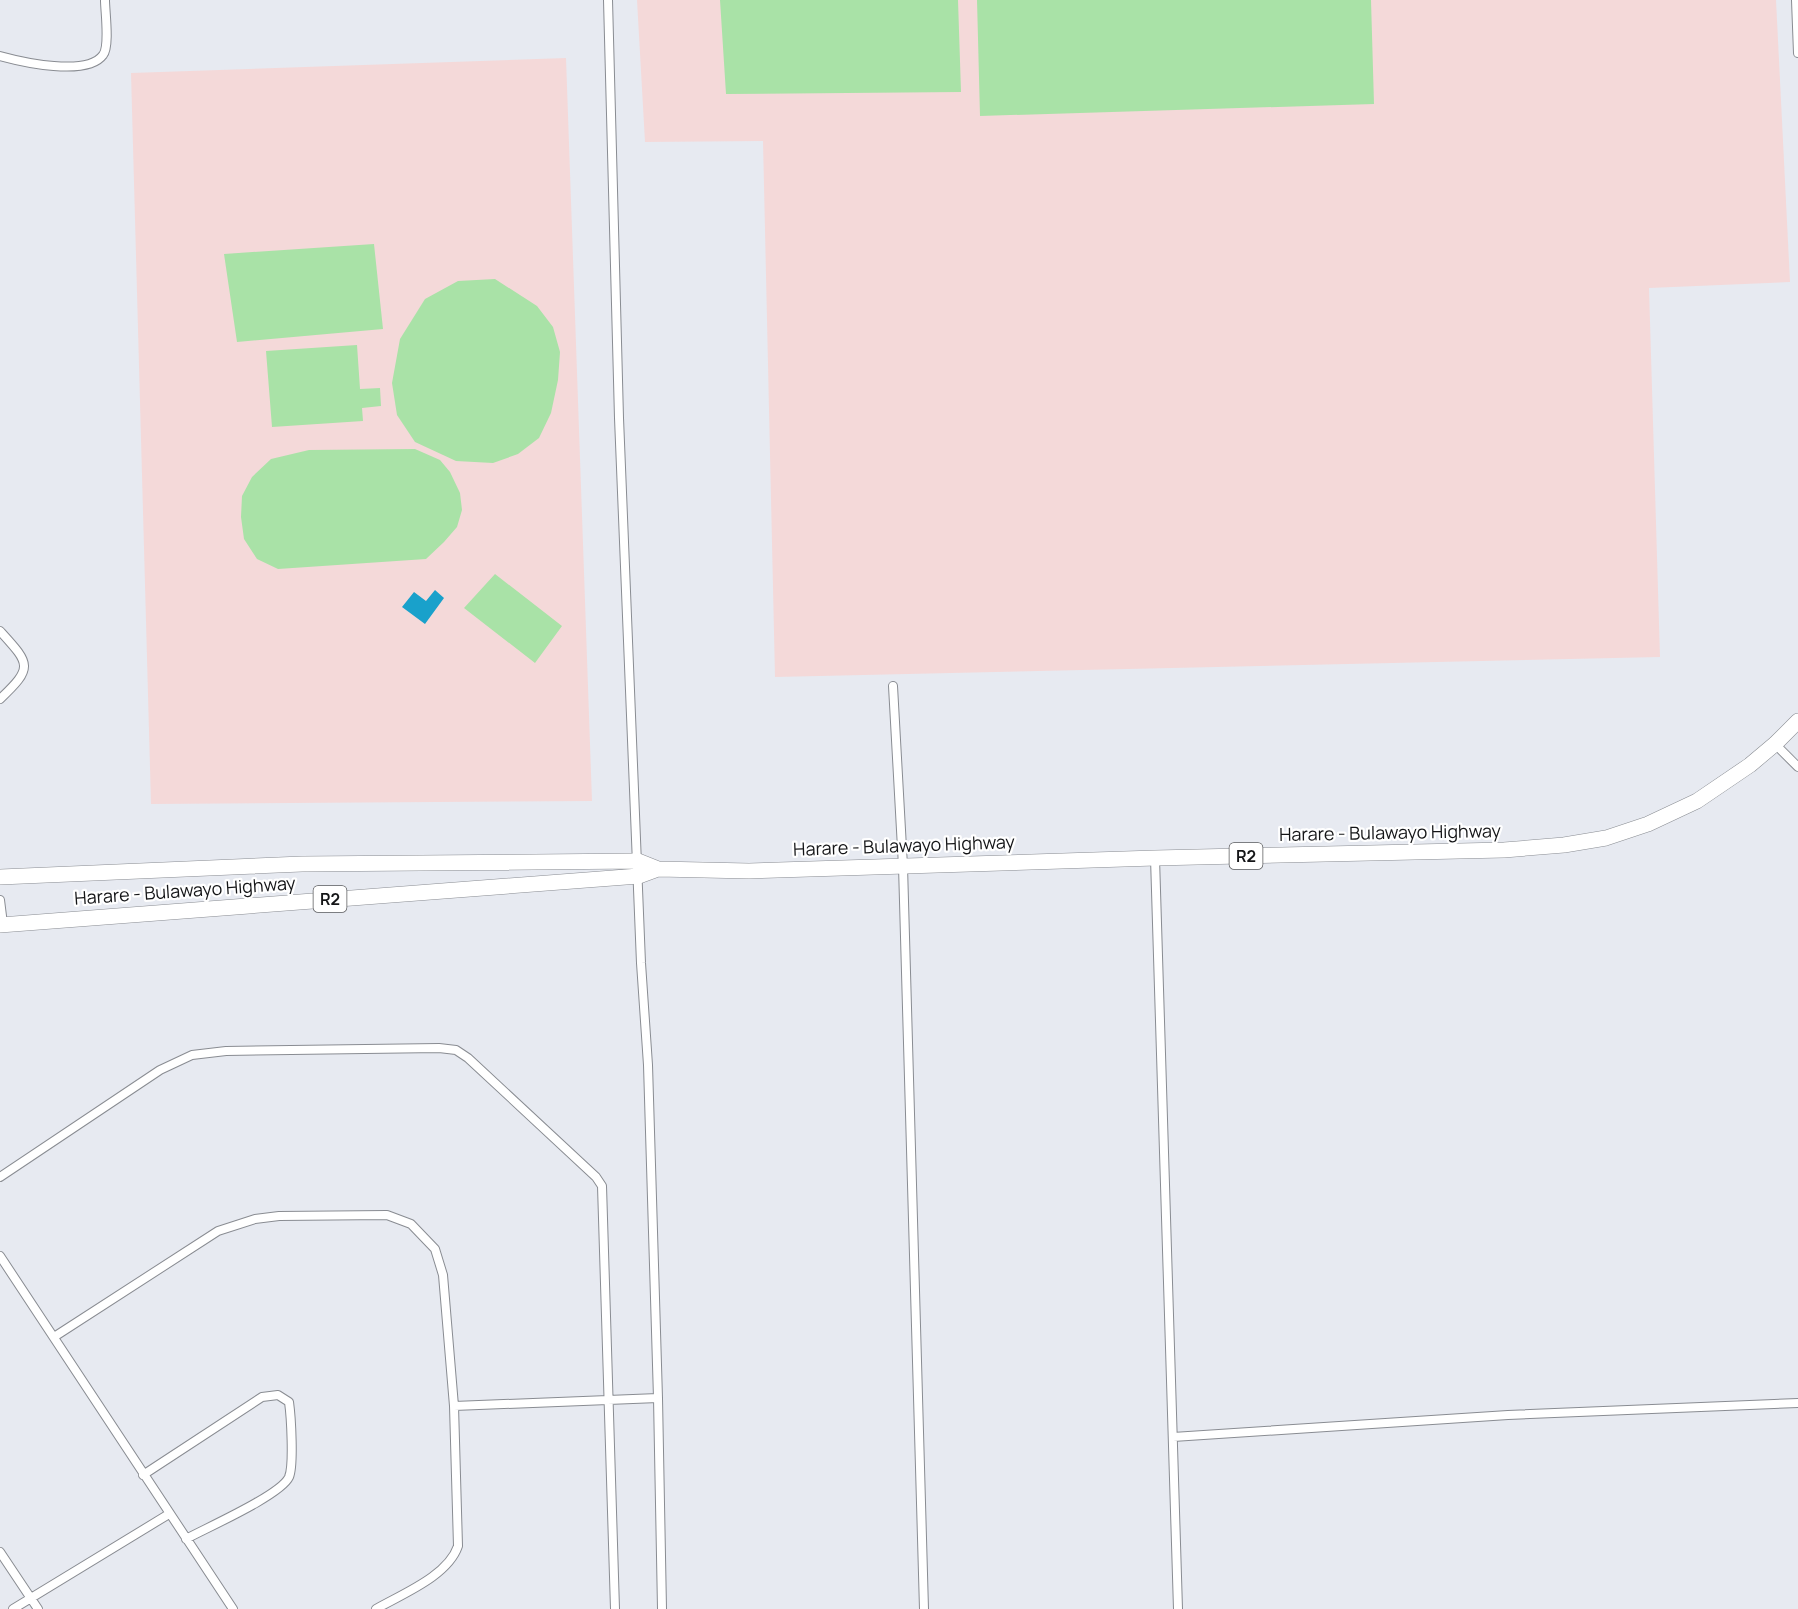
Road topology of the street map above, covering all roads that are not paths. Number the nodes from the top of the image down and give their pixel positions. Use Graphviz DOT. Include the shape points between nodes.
graph roads {
  1 [pos="105,0"];
  2 [pos="608,0"];
  3 [pos="1796,0"];
  4 [pos="1798,53"];
  5 [pos="0,56"];
  6 [pos="0,631"];
  7 [pos="893,686"];
  8 [pos="0,699"];
  9 [pos="1798,721"];
  10 [pos="1775,744"];
  11 [pos="1798,767"];
  12 [pos="1155,858"];
  13 [pos="903,866"];
  14 [pos="638,868"];
  15 [pos="0,877"];
  16 [pos="0,900"];
  17 [pos="1,924"];
  18 [pos="0,1178"];
  19 [pos="0,1256"];
  20 [pos="54,1337"];
  21 [pos="658,1398"];
  22 [pos="608,1401"];
  23 [pos="1798,1403"];
  24 [pos="454,1407"];
  25 [pos="1173,1437"];
  26 [pos="143,1475"];
  27 [pos="169,1514"];
  28 [pos="186,1539"];
  29 [pos="0,1552"];
  30 [pos="30,1598"];
  31 [pos="13,1609"];
  32 [pos="38,1609"];
  33 [pos="233,1609"];
  34 [pos="376,1609"];
  35 [pos="615,1609"];
  36 [pos="662,1609"];
  37 [pos="924,1609"];
  38 [pos="1178,1609"];
  1 -- 5 [label="street" via="106,48 96,61 59,66"];
  2 -- 14 [label="street" via="619,418"];
  3 -- 4 [label="street"];
  6 -- 8 [label="street" via="20,653 24,672"];
  7 -- 13 [label="street"];
  9 -- 10 [label="highway, Harare - Bulawayo Highway / R2"];
  10 -- 11 [label="street"];
  10 -- 12 [label="highway, Harare - Bulawayo Highway / R2" via="1697,801 1606,838 1504,850"];
  12 -- 13 [label="highway, Harare - Bulawayo Highway / R2"];
  12 -- 25 [label="street"];
  13 -- 14 [label="highway, Harare - Bulawayo Highway / R2" via="749,871"];
  13 -- 37 [label="street"];
  14 -- 15 [label="highway, Harare - Bulawayo Highway / R2" via="302,864"];
  14 -- 17 [label="highway, Harare - Bulawayo Highway / R2"];
  14 -- 21 [label="street"];
  16 -- 17 [label="street"];
  18 -- 22 [label="street" via="160,1070 192,1054 456,1050 554,1137 602,1186"];
  19 -- 20 [label="street"];
  20 -- 24 [label="street" via="234,1224 279,1216 387,1215 411,1224 435,1249 440,1260"];
  20 -- 26 [label="street"];
  21 -- 22 [label="street"];
  21 -- 36 [label="street"];
  22 -- 24 [label="street"];
  22 -- 35 [label="street"];
  23 -- 25 [label="street" via="1508,1415"];
  24 -- 34 [label="street" via="458,1546 455,1555 442,1571"];
  25 -- 38 [label="street"];
  26 -- 27 [label="street"];
  26 -- 28 [label="street" via="262,1397 278,1395 289,1402 291,1464 286,1482"];
  27 -- 28 [label="street"];
  27 -- 30 [label="street"];
  28 -- 33 [label="street"];
  29 -- 30 [label="street"];
  30 -- 31 [label="street"];
  30 -- 32 [label="street"];
}
